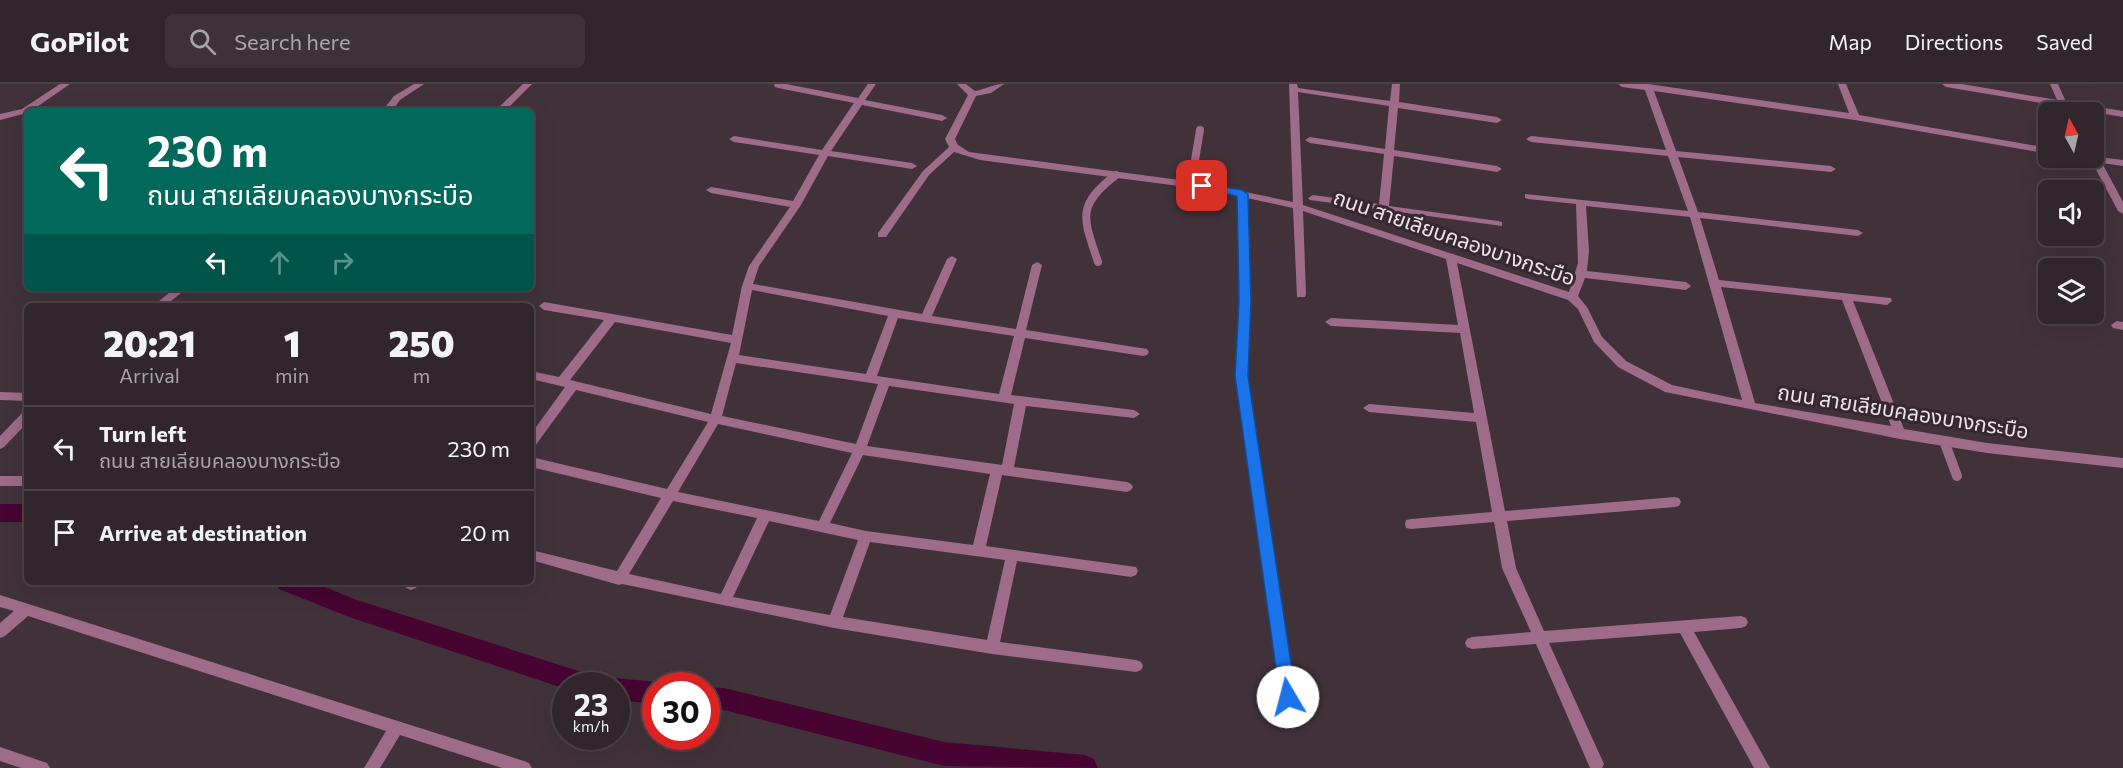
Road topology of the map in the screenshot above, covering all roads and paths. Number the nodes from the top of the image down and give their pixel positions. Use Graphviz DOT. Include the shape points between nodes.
graph roads {
  1 [pos="66,84"];
  2 [pos="401,84"];
  3 [pos="420,84"];
  4 [pos="528,84"];
  5 [pos="872,84"];
  6 [pos="961,84"];
  7 [pos="1000,84"];
  8 [pos="1396,84"];
  9 [pos="1622,84"];
  10 [pos="1842,84"];
  11 [pos="1946,84"];
  12 [pos="2054,84"];
  13 [pos="778,85"];
  14 [pos="1296,87"];
  15 [pos="1648,87"];
  16 [pos="1697,88"];
  17 [pos="973,94"];
  18 [pos="397,98"];
  19 [pos="861,101"];
  20 [pos="2063,102"];
  21 [pos="1394,103"];
  22 [pos="2038,103"];
  23 [pos="30,108"];
  24 [pos="389,108"];
  25 [pos="503,108"];
  26 [pos="24,111"];
  27 [pos="2104,112"];
  28 [pos="2123,114"];
  29 [pos="0,117"];
  30 [pos="1855,117"];
  31 [pos="942,118"];
  32 [pos="1497,120"];
  33 [pos="1200,130"];
  34 [pos="1531,138"];
  35 [pos="734,139"];
  36 [pos="1310,140"];
  37 [pos="953,148"];
  38 [pos="2038,149"];
  39 [pos="1389,151"];
  40 [pos="825,152"];
  41 [pos="1673,153"];
  42 [pos="2104,160"];
  43 [pos="2123,164"];
  44 [pos="912,166"];
  45 [pos="2100,168"];
  46 [pos="1497,169"];
  47 [pos="1831,169"];
  48 [pos="1116,175"];
  49 [pos="1191,184"];
  50 [pos="711,190"];
  51 [pos="1242,194"];
  52 [pos="1528,196"];
  53 [pos="1313,198"];
  54 [pos="1581,203"];
  55 [pos="796,204"];
  56 [pos="1297,206"];
  57 [pos="1384,208"];
  58 [pos="2123,212"];
  59 [pos="1694,214"];
  60 [pos="1498,224"];
  61 [pos="1858,233"];
  62 [pos="882,236"];
  63 [pos="1451,257"];
  64 [pos="952,260"];
  65 [pos="1098,262"];
  66 [pos="1037,265"];
  67 [pos="1580,274"];
  68 [pos="1713,283"];
  69 [pos="747,286"];
  70 [pos="1686,286"];
  71 [pos="178,291"];
  72 [pos="1301,294"];
  73 [pos="1572,297"];
  74 [pos="1846,297"];
  75 [pos="1887,301"];
  76 [pos="162,303"];
  77 [pos="544,306"];
  78 [pos="894,314"];
  79 [pos="612,318"];
  80 [pos="925,319"];
  81 [pos="1331,322"];
  82 [pos="1465,328"];
  83 [pos="1019,334"];
  84 [pos="737,340"];
  85 [pos="1143,352"];
  86 [pos="732,358"];
  87 [pos="534,376"];
  88 [pos="870,379"];
  89 [pos="885,382"];
  90 [pos="568,384"];
  91 [pos="0,396"];
  92 [pos="24,397"];
  93 [pos="1004,399"];
  94 [pos="1021,401"];
  95 [pos="1750,406"];
  96 [pos="1369,408"];
  97 [pos="1134,414"];
  98 [pos="1481,418"];
  99 [pos="24,419"];
  100 [pos="715,420"];
  101 [pos="1900,434"];
  102 [pos="534,438"];
  103 [pos="1944,441"];
  104 [pos="0,444"];
  105 [pos="860,449"];
  106 [pos="534,463"];
  107 [pos="2123,464"];
  108 [pos="1002,469"];
  109 [pos="1957,476"];
  110 [pos="0,481"];
  111 [pos="24,481"];
  112 [pos="1127,487"];
  113 [pos="670,495"];
  114 [pos="1675,502"];
  115 [pos="765,515"];
  116 [pos="1500,516"];
  117 [pos="1411,524"];
  118 [pos="822,527"];
  119 [pos="866,536"];
  120 [pos="978,552"];
  121 [pos="534,556"];
  122 [pos="1012,556"];
  123 [pos="1131,571"];
  124 [pos="619,579"];
  125 [pos="725,600"];
  126 [pos="0,601"];
  127 [pos="26,609"];
  128 [pos="834,622"];
  129 [pos="1740,622"];
  130 [pos="1684,626"];
  131 [pos="0,632"];
  132 [pos="1540,638"];
  133 [pos="1472,643"];
  134 [pos="992,648"];
  135 [pos="1136,666"];
  136 [pos="1288,697"];
  137 [pos="397,727"];
  138 [pos="0,754"];
  139 [pos="1596,764"];
  140 [pos="42,768"];
  141 [pos="372,768"];
  142 [pos="524,768"];
  143 [pos="1762,768"];
  1 -- 23 [label="street"];
  2 -- 18 [label="street"];
  3 -- 18 [label="street"];
  4 -- 25 [label="street"];
  5 -- 19 [label="street"];
  6 -- 17 [label="street"];
  7 -- 17 [label="street"];
  8 -- 21 [label="street"];
  9 -- 15 [label="street"];
  10 -- 30 [label="street"];
  11 -- 22 [label="street"];
  12 -- 20 [label="street"];
  13 -- 19 [label="street"];
  14 -- 21 [label="street"];
  14 -- 56 [label="street"];
  15 -- 16 [label="street"];
  15 -- 41 [label="street"];
  16 -- 30 [label="street"];
  17 -- 37 [label="street" via="950,140"];
  18 -- 24 [label="street"];
  19 -- 31 [label="street"];
  19 -- 40 [label="street"];
  21 -- 32 [label="street"];
  21 -- 39 [label="street"];
  26 -- 29 [label="street"];
  27 -- 28 [label="street"];
  30 -- 38 [label="street"];
  33 -- 49 [label="lane"];
  34 -- 41 [label="street"];
  35 -- 40 [label="street"];
  36 -- 39 [label="street"];
  37 -- 48 [label="street, ถนน สายเลียบคลองบางกระบือ" via="980,157"];
  37 -- 62 [label="street" via="926,173"];
  39 -- 46 [label="street"];
  39 -- 57 [label="street"];
  40 -- 44 [label="street"];
  40 -- 55 [label="street"];
  41 -- 47 [label="street"];
  41 -- 59 [label="street"];
  42 -- 43 [label="street"];
  45 -- 58 [label="street"];
  48 -- 49 [label="street, ถนน สายเลียบคลองบางกระบือ"];
  48 -- 65 [label="lane" via="1094,193 1088,209 1085,229"];
  49 -- 51 [label="street, ถนน สายเลียบคลองบางกระบือ"];
  50 -- 55 [label="street"];
  51 -- 56 [label="street, ถนน สายเลียบคลองบางกระบือ"];
  51 -- 136 [label="street" via="1245,301 1241,376"];
  52 -- 54 [label="street"];
  53 -- 57 [label="street"];
  54 -- 59 [label="street"];
  54 -- 67 [label="street" via="1584,249"];
  55 -- 69 [label="street" via="754,266"];
  56 -- 63 [label="street, ถนน สายเลียบคลองบางกระบือ"];
  56 -- 72 [label="street"];
  57 -- 60 [label="street"];
  59 -- 61 [label="street"];
  59 -- 68 [label="street"];
  63 -- 73 [label="street, ถนน สายเลียบคลองบางกระบือ"];
  63 -- 82 [label="street"];
  64 -- 80 [label="street"];
  66 -- 83 [label="street"];
  67 -- 70 [label="street"];
  67 -- 73 [label="street"];
  68 -- 74 [label="street"];
  68 -- 95 [label="street"];
  69 -- 78 [label="street"];
  69 -- 84 [label="street"];
  71 -- 76 [label="street"];
  73 -- 95 [label="street, ถนน สายเลียบคลองบางกระบือ" via="1582,307 1598,339 1622,364 1669,389"];
  74 -- 75 [label="street"];
  74 -- 101 [label="street"];
  77 -- 79 [label="street"];
  78 -- 80 [label="street"];
  78 -- 88 [label="street"];
  79 -- 84 [label="street"];
  79 -- 90 [label="street"];
  80 -- 83 [label="street"];
  81 -- 82 [label="street"];
  82 -- 98 [label="street"];
  83 -- 85 [label="street"];
  83 -- 93 [label="street"];
  84 -- 86 [label="street"];
  86 -- 88 [label="street"];
  86 -- 100 [label="street"];
  87 -- 90 [label="street"];
  88 -- 89 [label="street"];
  89 -- 93 [label="street"];
  89 -- 105 [label="street"];
  90 -- 100 [label="street"];
  90 -- 102 [label="street"];
  91 -- 92 [label="street"];
  93 -- 94 [label="street"];
  94 -- 97 [label="street"];
  94 -- 108 [label="street"];
  95 -- 101 [label="street, ถนน สายเลียบคลองบางกระบือ"];
  96 -- 98 [label="street"];
  98 -- 116 [label="street"];
  99 -- 104 [label="street"];
  100 -- 105 [label="street"];
  100 -- 113 [label="street"];
  101 -- 103 [label="street, ถนน สายเลียบคลองบางกระบือ"];
  103 -- 107 [label="street, ถนน สายเลียบคลองบางกระบือ"];
  103 -- 109 [label="lane"];
  105 -- 108 [label="street"];
  105 -- 118 [label="street"];
  106 -- 113 [label="street"];
  108 -- 112 [label="street"];
  108 -- 120 [label="street"];
  110 -- 111 [label="street"];
  113 -- 115 [label="street"];
  113 -- 124 [label="street"];
  114 -- 116 [label="street"];
  115 -- 118 [label="street"];
  115 -- 125 [label="street"];
  116 -- 117 [label="street"];
  116 -- 132 [label="street" via="1509,568"];
  118 -- 119 [label="street"];
  119 -- 120 [label="street"];
  119 -- 128 [label="street"];
  120 -- 122 [label="street"];
  121 -- 124 [label="street"];
  122 -- 123 [label="street"];
  122 -- 134 [label="street"];
  124 -- 125 [label="street"];
  125 -- 128 [label="street"];
  126 -- 127 [label="street"];
  127 -- 131 [label="street"];
  127 -- 137 [label="street"];
  128 -- 134 [label="street"];
  129 -- 130 [label="street"];
  130 -- 132 [label="street"];
  130 -- 143 [label="street"];
  132 -- 133 [label="street"];
  132 -- 139 [label="street"];
  134 -- 135 [label="street"];
  137 -- 141 [label="street"];
  137 -- 142 [label="street"];
  138 -- 140 [label="street"];
}
